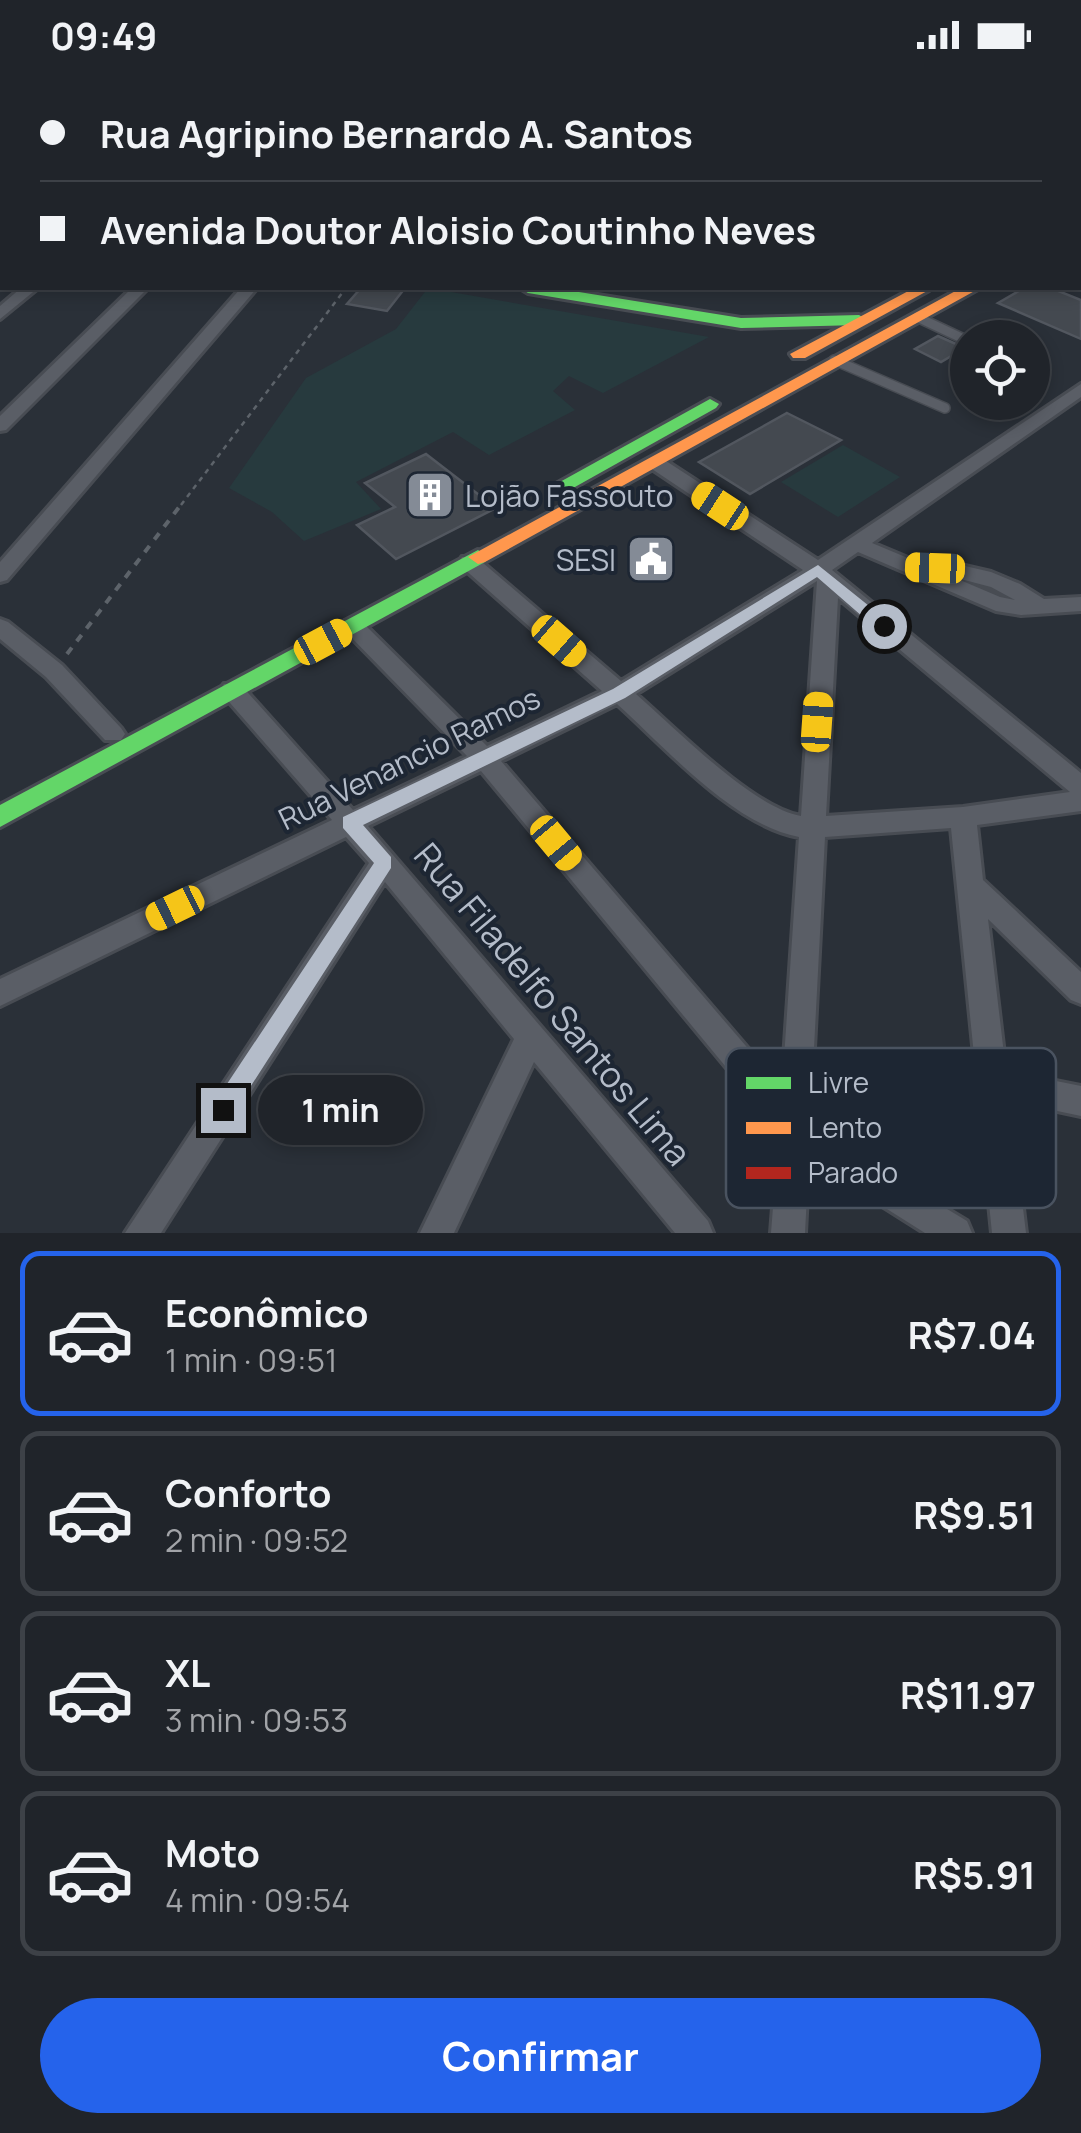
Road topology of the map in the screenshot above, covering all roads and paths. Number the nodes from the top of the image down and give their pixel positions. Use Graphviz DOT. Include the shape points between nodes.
graph roads {
  1 [pos="28,290"];
  2 [pos="138,290"];
  3 [pos="246,290"];
  4 [pos="344,290"];
  5 [pos="540,290"];
  6 [pos="923,290"];
  7 [pos="968,290"];
  8 [pos="0,314"];
  9 [pos="917,318"];
  10 [pos="859,320"];
  11 [pos="741,323"];
  12 [pos="950,332"];
  13 [pos="812,346"];
  14 [pos="838,358"];
  15 [pos="778,366"];
  16 [pos="1081,389"];
  17 [pos="726,395"];
  18 [pos="945,408"];
  19 [pos="0,426"];
  20 [pos="656,463"];
  21 [pos="588,473"];
  22 [pos="614,486"];
  23 [pos="856,544"];
  24 [pos="470,562"];
  25 [pos="4,565"];
  26 [pos="823,575"];
  27 [pos="1081,604"];
  28 [pos="353,626"];
  29 [pos="3,634"];
  30 [pos="54,671"];
  31 [pos="232,690"];
  32 [pos="619,693"];
  33 [pos="114,734"];
  34 [pos="484,757"];
  35 [pos="1081,787"];
  36 [pos="0,794"];
  37 [pos="1081,801"];
  38 [pos="964,816"];
  39 [pos="0,817"];
  40 [pos="350,823"];
  41 [pos="809,828"];
  42 [pos="384,862"];
  43 [pos="971,885"];
  44 [pos="1081,992"];
  45 [pos="0,993"];
  46 [pos="531,1036"];
  47 [pos="798,1048"];
  48 [pos="989,1048"];
  49 [pos="726,1057"];
  50 [pos="1056,1097"];
  51 [pos="1081,1102"];
  52 [pos="790,1208"];
  53 [pos="915,1208"];
  54 [pos="1007,1208"];
  55 [pos="142,1233"];
  56 [pos="438,1233"];
  57 [pos="696,1233"];
  58 [pos="788,1233"];
  59 [pos="955,1233"];
  60 [pos="1010,1233"];
  1 -- 8 [label="street"];
  2 -- 19 [label="street"];
  3 -- 25 [label="street"];
  4 -- 30 [label="path"];
  5 -- 11 [label="main road"];
  6 -- 10 [label="main road"];
  7 -- 9 [label="main road"];
  9 -- 12 [label="lane"];
  9 -- 14 [label="main road"];
  10 -- 11 [label="main road"];
  10 -- 13 [label="main road"];
  11 -- 13 [label="main road"];
  13 -- 14 [label="main road"];
  13 -- 15 [label="main road"];
  14 -- 18 [label="lane"];
  14 -- 20 [label="main road"];
  16 -- 23 [label="street, Rua Venancio Ramos"];
  17 -- 21 [label="main road"];
  20 -- 22 [label="main road"];
  20 -- 26 [label="street"];
  21 -- 22 [label="main road"];
  21 -- 33 [label="main road"];
  22 -- 24 [label="main road"];
  23 -- 26 [label="street, Rua Venancio Ramos"];
  23 -- 27 [label="street" via="976,598 1021,608"];
  24 -- 28 [label="main road"];
  24 -- 32 [label="street"];
  26 -- 32 [label="street, Rua Venancio Ramos"];
  26 -- 35 [label="street"];
  26 -- 41 [label="street"];
  28 -- 31 [label="main road"];
  28 -- 34 [label="street"];
  29 -- 30 [label="street"];
  30 -- 33 [label="street"];
  31 -- 39 [label="main road"];
  31 -- 40 [label="street, Rua Filadelfo Santos Lima"];
  32 -- 34 [label="street, Rua Venancio Ramos"];
  32 -- 41 [label="street" via="756,811"];
  33 -- 36 [label="main road"];
  34 -- 40 [label="street, Rua Venancio Ramos"];
  34 -- 49 [label="street"];
  37 -- 38 [label="street"];
  38 -- 41 [label="street"];
  38 -- 43 [label="street"];
  40 -- 42 [label="street, Rua Filadelfo Santos Lima"];
  40 -- 45 [label="street, Rua Venancio Ramos"];
  41 -- 47 [label="street"];
  42 -- 46 [label="street, Rua Filadelfo Santos Lima"];
  42 -- 55 [label="street"];
  43 -- 44 [label="street"];
  43 -- 48 [label="street"];
  46 -- 56 [label="street"];
  46 -- 57 [label="street, Rua Filadelfo Santos Lima"];
  50 -- 51 [label="street"];
  52 -- 58 [label="street"];
  53 -- 59 [label="street"];
  54 -- 60 [label="street"];
}
